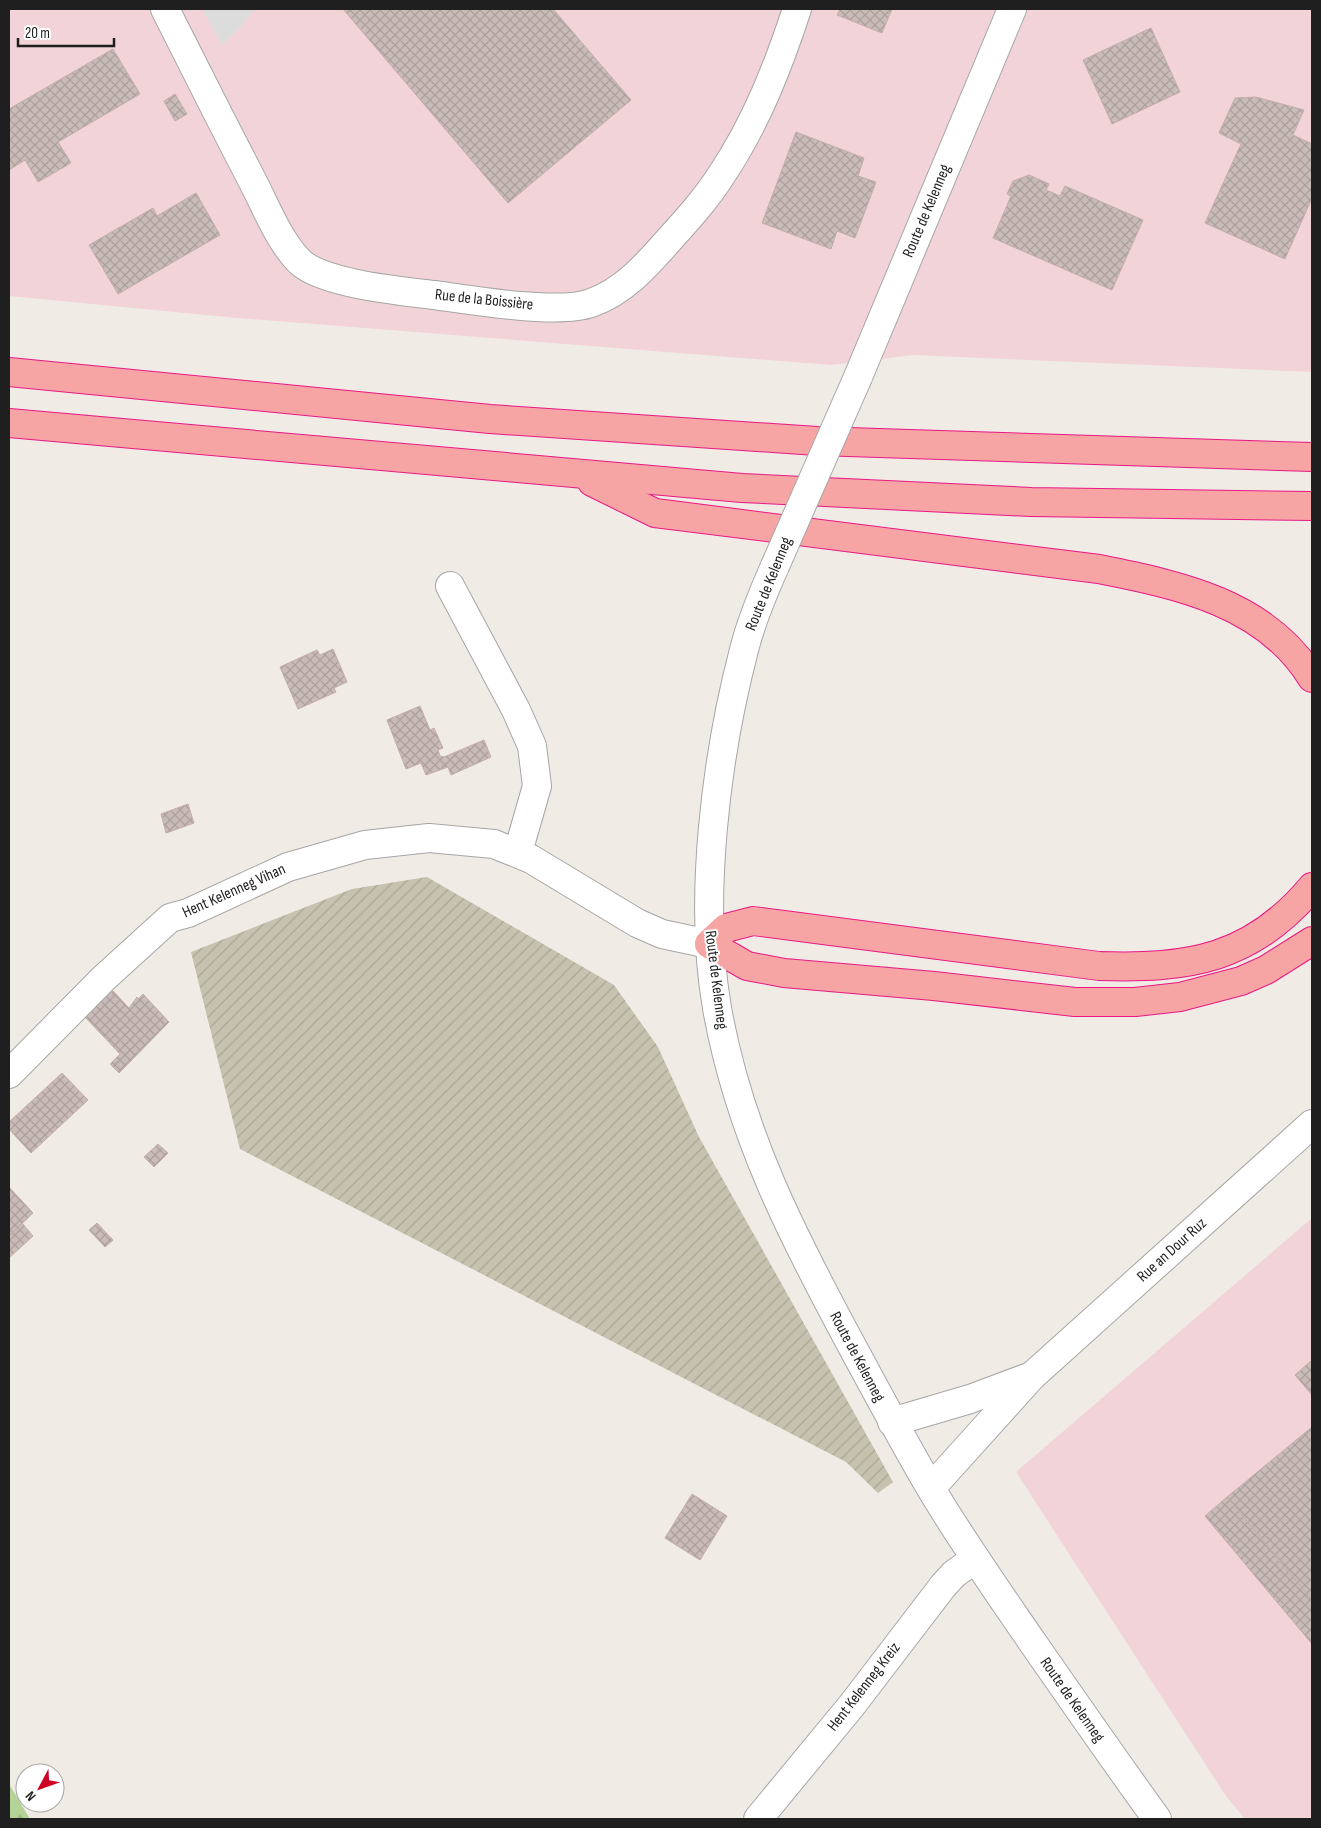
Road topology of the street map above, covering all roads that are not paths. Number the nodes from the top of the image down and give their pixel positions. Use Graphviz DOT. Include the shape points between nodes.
graph roads {
  1 [pos="164,9"];
  2 [pos="797,9"];
  3 [pos="1012,9"];
  4 [pos="1028,9"];
  5 [pos="995,48"];
  6 [pos="9,372"];
  7 [pos="9,423"];
  8 [pos="1312,457"];
  9 [pos="578,475"];
  10 [pos="1312,506"];
  11 [pos="450,586"];
  12 [pos="1312,678"];
  13 [pos="518,852"];
  14 [pos="1312,887"];
  15 [pos="1312,941"];
  16 [pos="709,944"];
  17 [pos="9,1074"];
  18 [pos="1312,1124"];
  19 [pos="1032,1376"];
  20 [pos="892,1422"];
  21 [pos="930,1488"];
  22 [pos="975,1559"];
  23 [pos="758,1819"];
  24 [pos="1157,1819"];
  1 -- 2 [label="street, Rue de la Boissière" via="277,228 302,263 339,280 403,291 498,303 567,307 590,304 637,275 693,213 725,169 762,101"];
  3 -- 5 [label="street, Route de Kelenneg"];
  4 -- 5 [label="street, Route de Kelenneg"];
  5 -- 16 [label="street, Route de Kelenneg, bridge" via="858,377 756,610 731,711 715,821"];
  6 -- 8 [label="highway" via="490,419 817,441"];
  7 -- 9 [label="highway"];
  9 -- 10 [label="highway" via="742,488 1031,502"];
  9 -- 12 [label="highway" via="655,513 1099,569 1169,585 1210,597 1264,625 1282,638"];
  11 -- 13 [label="street" via="532,746 537,786"];
  13 -- 16 [label="street, Hent Kelenneg Vihan" via="637,923 662,934"];
  13 -- 17 [label="street, Hent Kelenneg Vihan" via="494,844 429,838 365,845 288,867 188,914 170,918 104,978"];
  14 -- 16 [label="highway" via="1276,925 1250,942 1232,950 1175,964 1099,966 753,921 726,928"];
  15 -- 16 [label="highway" via="1241,982 1180,998 1135,1002 1075,1002 784,974 747,966"];
  16 -- 20 [label="street, Route de Kelenneg" via="727,1054 776,1198"];
  18 -- 19 [label="street, Rue an Dour Ruz"];
  19 -- 20 [label="street, Rue an Dour Ruz"];
  19 -- 21 [label="street, Rue an Dour Ruz"];
  20 -- 21 [label="street, Route de Kelenneg"];
  21 -- 22 [label="street, Route de Kelenneg"];
  22 -- 23 [label="street, Hent Kelenneg Kreiz" via="954,1574"];
  22 -- 24 [label="street, Route de Kelenneg"];
}
